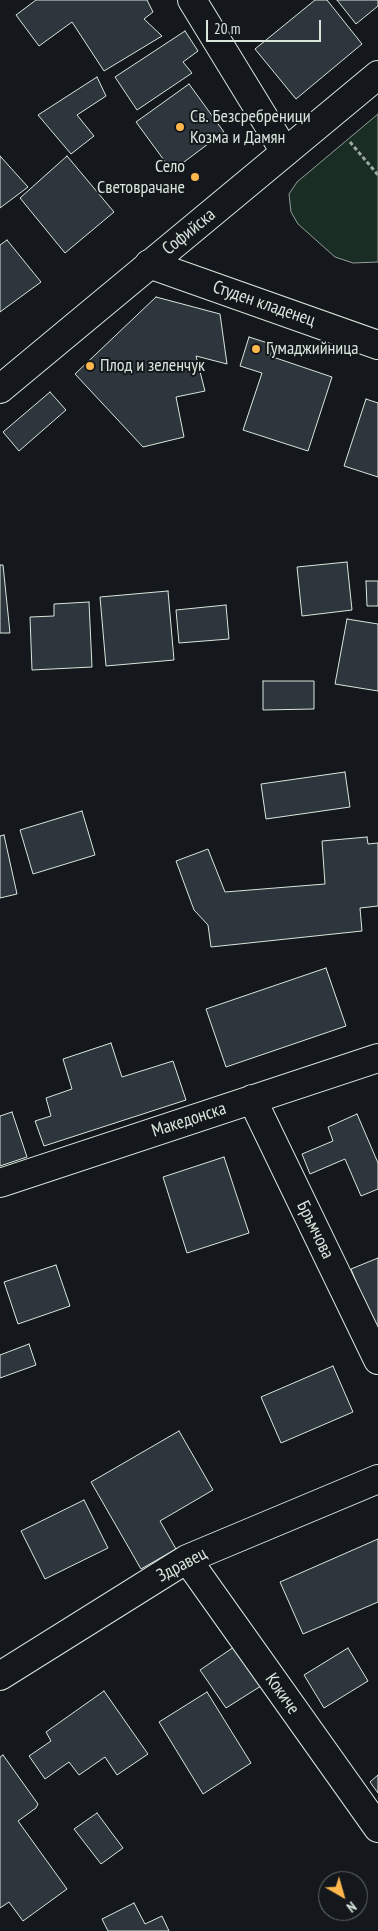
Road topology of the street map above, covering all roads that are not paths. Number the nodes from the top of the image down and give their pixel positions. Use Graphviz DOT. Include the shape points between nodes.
graph roads {
  1 [pos="192,0"];
  2 [pos="378,75"];
  3 [pos="285,152"];
  4 [pos="150,264"];
  5 [pos="378,345"];
  6 [pos="1,385"];
  7 [pos="378,1058"];
  8 [pos="252,1099"];
  9 [pos="0,1183"];
  10 [pos="378,1360"];
  11 [pos="378,1479"];
  12 [pos="187,1559"];
  13 [pos="0,1676"];
  14 [pos="378,1828"];
  1 -- 3 [label="street"];
  2 -- 3 [label="street, Софийска"];
  3 -- 4 [label="street, Софийска"];
  4 -- 5 [label="street, Студен кладенец"];
  4 -- 6 [label="street, Софийска"];
  7 -- 8 [label="street, Македонска"];
  8 -- 9 [label="street, Македонска"];
  8 -- 10 [label="street, Бръмчова"];
  11 -- 12 [label="street, Здравец"];
  12 -- 13 [label="street, Здравец"];
  12 -- 14 [label="street, Кокиче"];
}
